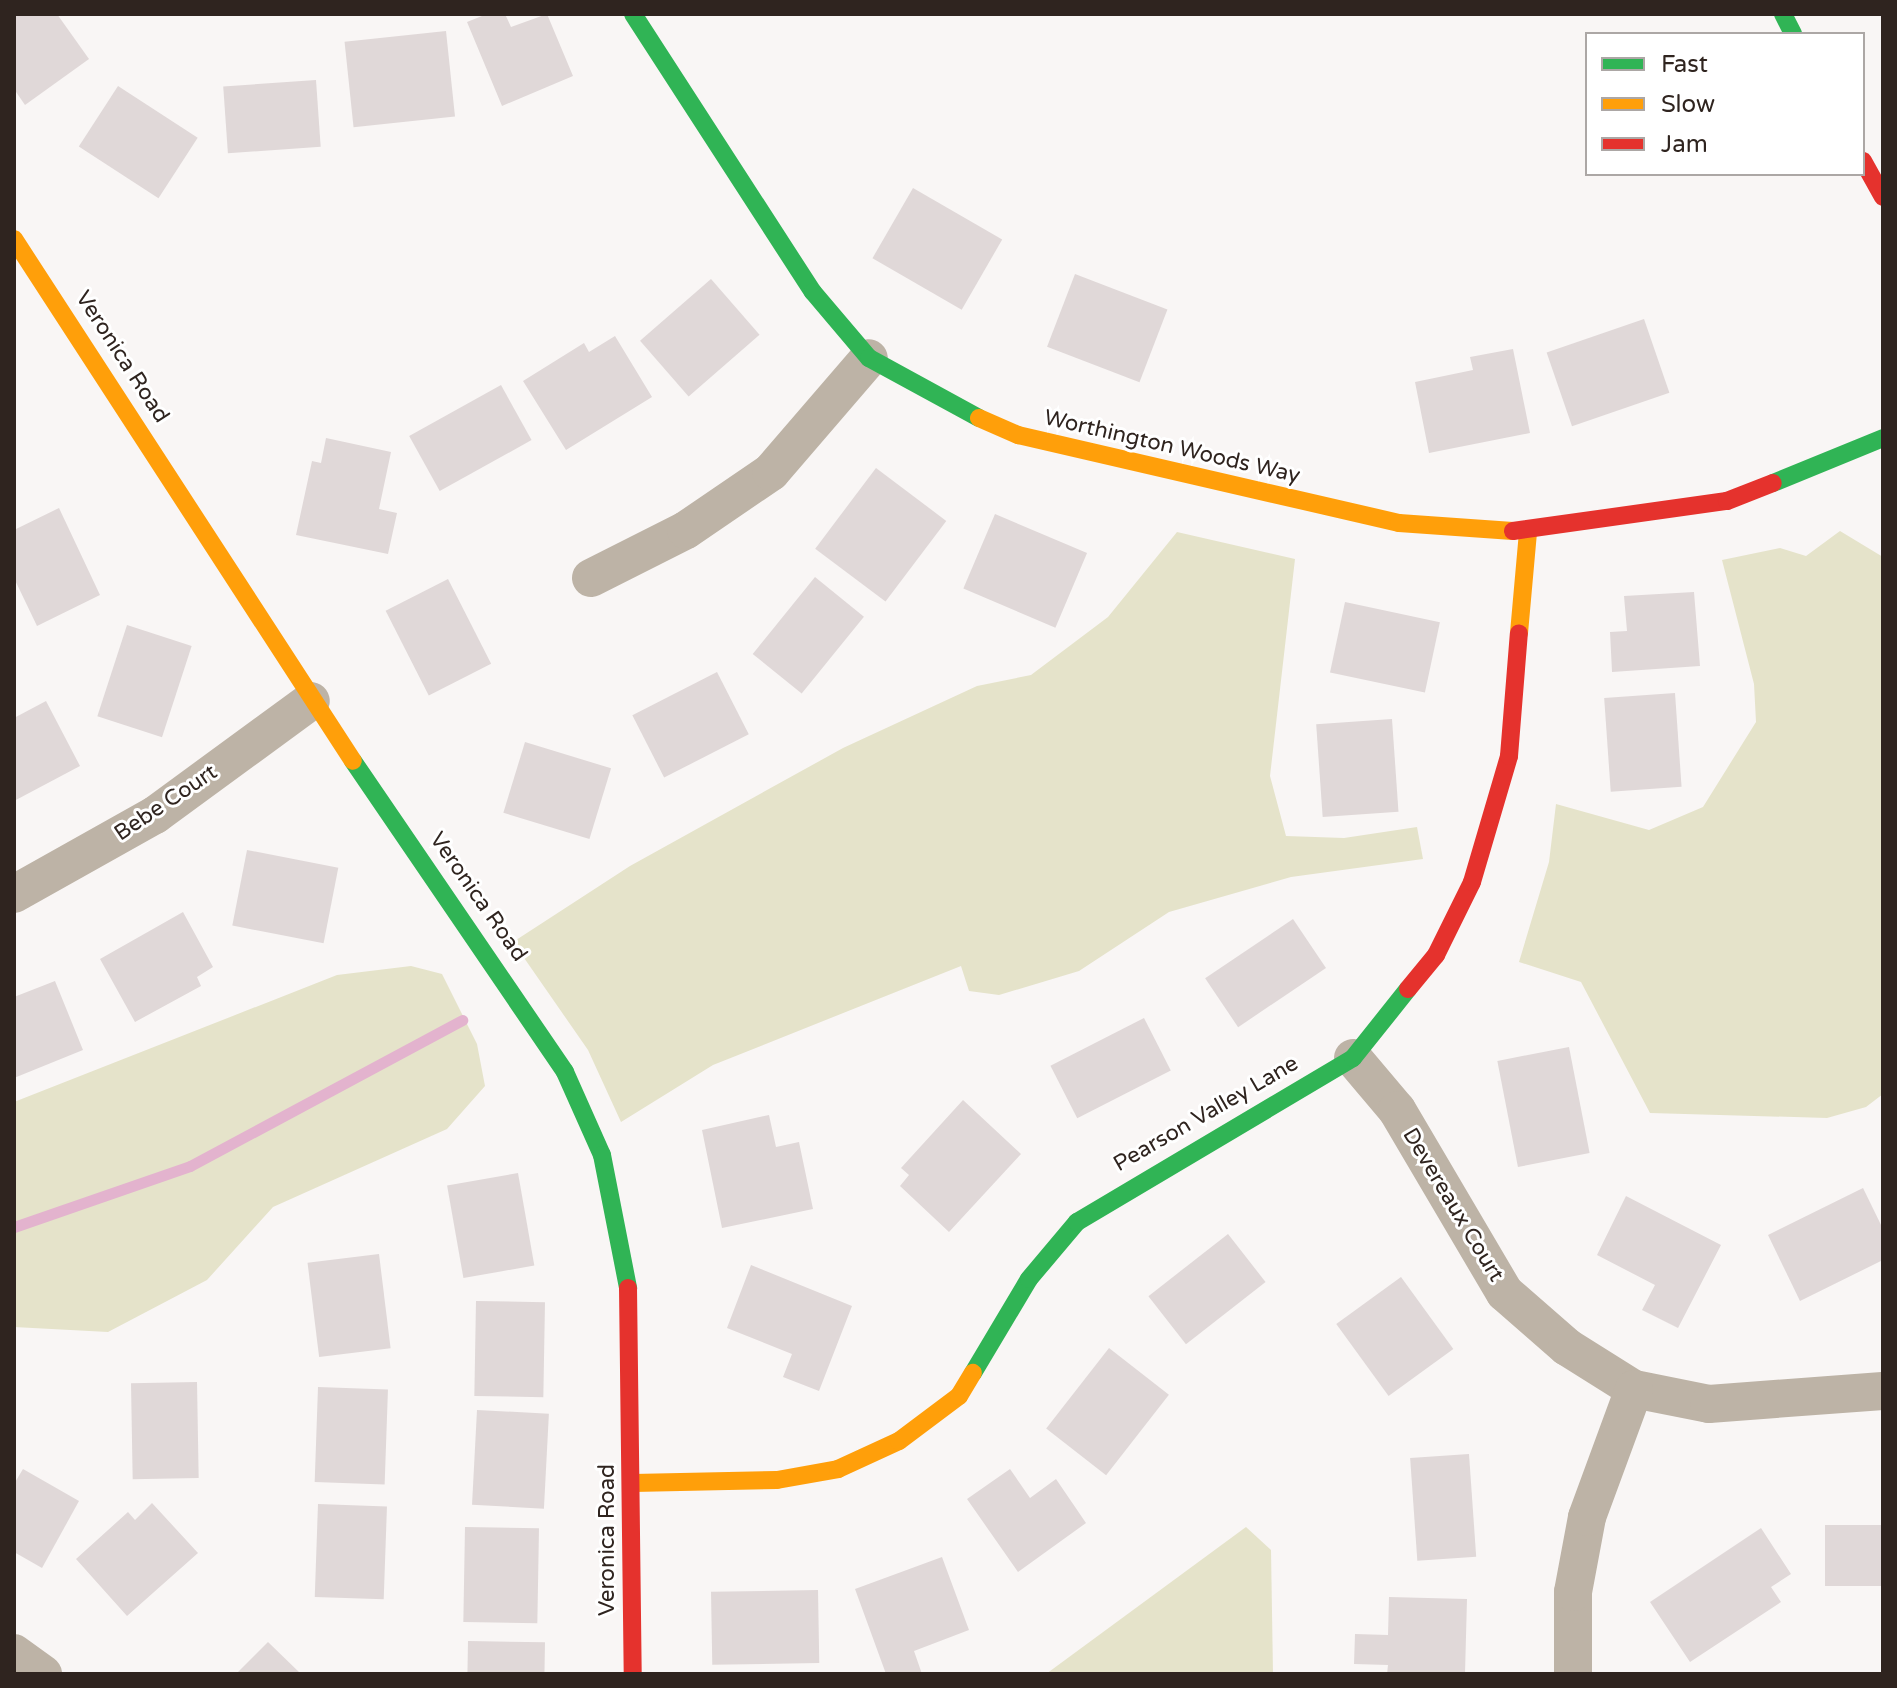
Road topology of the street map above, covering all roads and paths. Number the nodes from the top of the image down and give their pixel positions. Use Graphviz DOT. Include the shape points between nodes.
graph roads {
  1 [pos="633,14"];
  2 [pos="1783,14"];
  3 [pos="1792,32"];
  4 [pos="1865,165"];
  5 [pos="1883,197"];
  6 [pos="14,239"];
  7 [pos="869,358"];
  8 [pos="1883,438"];
  9 [pos="1528,532"];
  10 [pos="591,578"];
  11 [pos="311,701"];
  12 [pos="14,894"];
  13 [pos="1353,1058"];
  14 [pos="1634,1389"];
  15 [pos="1883,1391"];
  16 [pos="633,1483"];
  17 [pos="14,1653"];
  18 [pos="43,1674"];
  19 [pos="633,1674"];
  20 [pos="1573,1674"];
  1 -- 7 [label="street, Worthington Woods Way" via="813,292"];
  2 -- 3 [label="street"];
  4 -- 5 [label="street"];
  6 -- 11 [label="street, Veronica Road" via="103,366"];
  7 -- 9 [label="street, Worthington Woods Way" via="935,399 1018,435 1149,471 1399,523"];
  7 -- 10 [label="street" via="771,472 686,530"];
  8 -- 9 [label="street, Worthington Woods Way" via="1727,501"];
  9 -- 13 [label="street, Pearson Valley Lane" via="1509,756 1472,882 1436,955"];
  11 -- 12 [label="street, Bebe Court" via="155,815"];
  11 -- 16 [label="street, Veronica Road" via="517,996 565,1072 602,1155 628,1264"];
  13 -- 14 [label="street, Devereaux Court" via="1397,1110 1505,1293 1567,1347"];
  13 -- 16 [label="street, Pearson Valley Lane" via="1077,1222 1029,1279 959,1396 899,1441 838,1469 777,1480"];
  14 -- 15 [label="street, Devereaux Court" via="1709,1404"];
  14 -- 20 [label="street" via="1587,1517 1573,1592"];
  16 -- 19 [label="street, Veronica Road"];
  17 -- 18 [label="street"];
}
